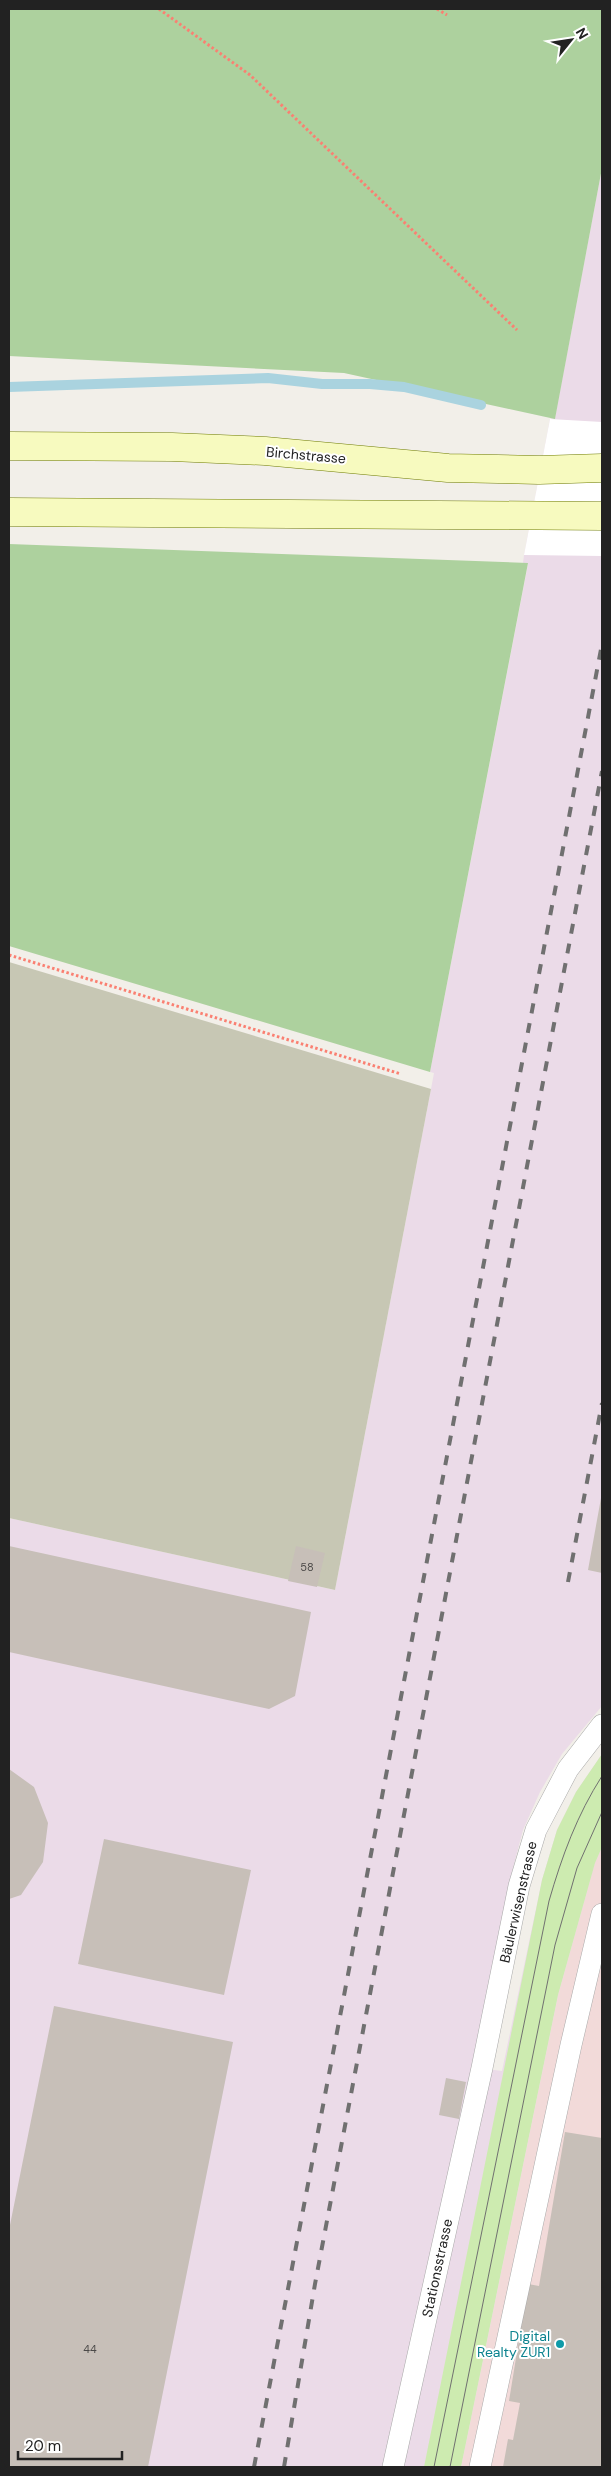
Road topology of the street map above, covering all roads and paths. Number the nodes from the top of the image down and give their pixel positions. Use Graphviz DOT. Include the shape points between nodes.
graph roads {
  1 [pos="159,9"];
  2 [pos="436,9"];
  3 [pos="447,15"];
  4 [pos="517,330"];
  5 [pos="9,446"];
  6 [pos="602,468"];
  7 [pos="9,512"];
  8 [pos="602,516"];
  9 [pos="9,956"];
  10 [pos="401,1074"];
  11 [pos="602,1725"];
  12 [pos="602,1914"];
  13 [pos="482,2068"];
  14 [pos="393,2467"];
  15 [pos="480,2467"];
  1 -- 4 [label="path" via="250,75"];
  2 -- 3 [label="path"];
  5 -- 6 [label="main road, Birchstrasse" via="265,451 448,468"];
  7 -- 8 [label="main road"];
  9 -- 10 [label="path"];
  11 -- 13 [label="lane, Bäulerwisenstrasse" via="568,1769 536,1830 519,1886"];
  12 -- 15 [label="lane"];
  13 -- 14 [label="lane, Stationsstrasse"];
}
